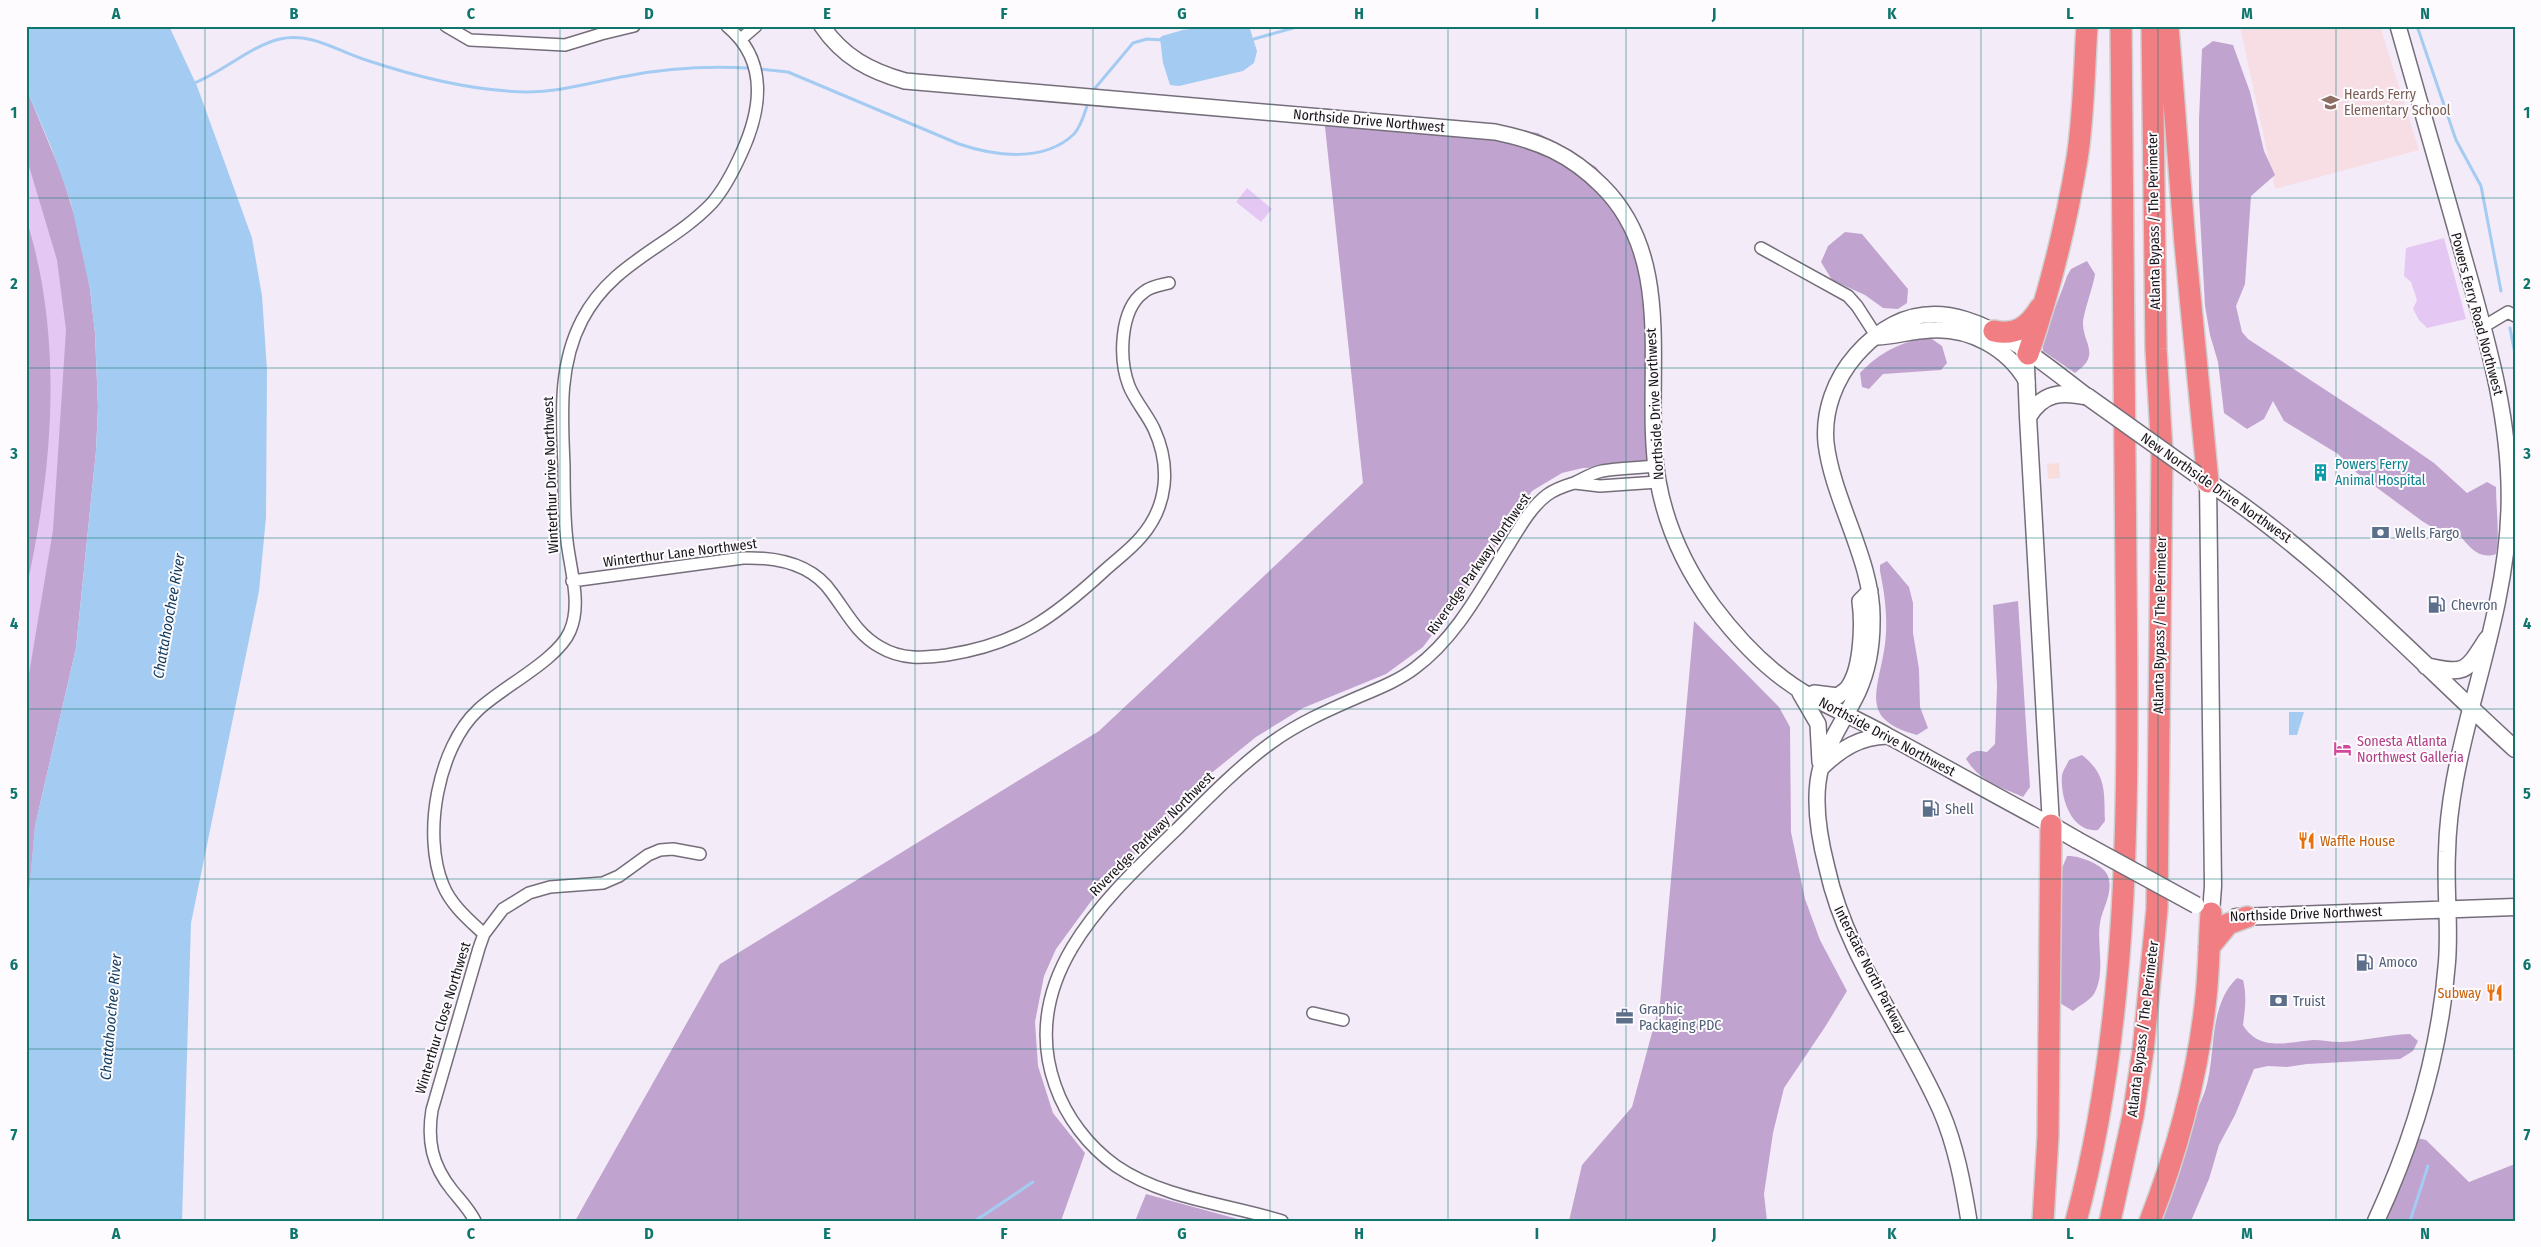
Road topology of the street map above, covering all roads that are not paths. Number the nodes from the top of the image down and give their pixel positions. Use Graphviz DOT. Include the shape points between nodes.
graph roads {
  1 [pos="446,26"];
  2 [pos="634,26"];
  3 [pos="727,26"];
  4 [pos="756,26"];
  5 [pos="822,26"];
  6 [pos="2087,26"];
  7 [pos="2121,26"];
  8 [pos="2152,26"];
  9 [pos="2168,26"];
  10 [pos="2398,26"];
  11 [pos="741,39"];
  12 [pos="1761,248"];
  13 [pos="1169,283"];
  14 [pos="2048,295"];
  15 [pos="1994,331"];
  16 [pos="1877,337"];
  17 [pos="2028,354"];
  18 [pos="2027,382"];
  19 [pos="2088,397"];
  20 [pos="2028,417"];
  21 [pos="1656,466"];
  22 [pos="2202,478"];
  23 [pos="1658,482"];
  24 [pos="1573,483"];
  25 [pos="572,581"];
  26 [pos="1870,591"];
  27 [pos="2488,639"];
  28 [pos="2426,666"];
  29 [pos="1796,687"];
  30 [pos="2471,709"];
  31 [pos="1847,714"];
  32 [pos="1888,736"];
  33 [pos="2515,750"];
  34 [pos="1821,770"];
  35 [pos="2051,826"];
  36 [pos="700,854"];
  37 [pos="2515,908"];
  38 [pos="2203,909"];
  39 [pos="2448,909"];
  40 [pos="2247,917"];
  41 [pos="484,934"];
  42 [pos="2209,946"];
  43 [pos="1313,1013"];
  44 [pos="1343,1020"];
  45 [pos="475,1221"];
  46 [pos="1282,1221"];
  47 [pos="1969,1221"];
  48 [pos="2042,1221"];
  49 [pos="2076,1221"];
  50 [pos="2110,1221"];
  51 [pos="2150,1221"];
  52 [pos="2376,1221"];
  1 -- 2 [label="street" via="470,40 565,46"];
  3 -- 11 [label="street, Winterthur Drive Northwest"];
  4 -- 11 [label="street"];
  5 -- 21 [label="street, Northside Drive Northwest" via="838,46 864,66 905,81 1495,132 1528,139 1560,152 1588,171 1611,195 1630,222 1644,256 1651,307"];
  6 -- 14 [label="highway" via="2077,158"];
  7 -- 49 [label="highway" via="2127,731 2124,899 2111,1039 2097,1127"];
  8 -- 50 [label="highway, Atlanta Bypass / The Perimeter" via="2155,340 2162,452 2157,910 2143,1051 2133,1116"];
  9 -- 22 [label="highway"];
  10 -- 27 [label="street, Powers Ferry Road Northwest" via="2483,327 2503,412 2509,485 2504,567"];
  11 -- 25 [label="street, Winterthur Drive Northwest" via="754,62 759,86 748,141 732,175 713,202 686,226 636,259 603,289 583,319 570,352 562,398 566,532"];
  12 -- 16 [label="street" via="1848,296"];
  13 -- 25 [label="street, Winterthur Lane Northwest" via="1149,289 1137,299 1125,327 1122,351 1129,387 1154,429 1163,452 1165,480 1159,507 1141,538 1066,606 1030,630 999,643 961,652 924,658 900,656 862,634 848,619 831,591 816,577 794,564 767,557"];
  14 -- 15 [label="highway" via="2036,315 2022,328 2010,332"];
  14 -- 17 [label="highway"];
  15 -- 16 [label="street, New Northside Drive Northwest" via="1964,318 1942,314 1900,321"];
  15 -- 17 [label="street, New Northside Drive Northwest"];
  16 -- 18 [label="street" via="1933,330 1962,333 1980,339 2005,354 2018,366"];
  16 -- 26 [label="street, New Northside Drive Northwest" via="1843,372 1832,396 1826,423 1828,458"];
  17 -- 18 [label="main road"];
  17 -- 19 [label="street, New Northside Drive Northwest"];
  18 -- 20 [label="main road"];
  19 -- 20 [label="main road" via="2074,393 2054,394 2041,401"];
  19 -- 22 [label="main road, New Northside Drive Northwest, bridge"];
  20 -- 35 [label="main road"];
  21 -- 23 [label="street, Northside Drive Northwest"];
  21 -- 24 [label="street, Riveredge Parkway Northwest" via="1599,472"];
  22 -- 28 [label="main road, New Northside Drive Northwest" via="2300,548"];
  22 -- 38 [label="main road" via="2213,886"];
  23 -- 24 [label="street" via="1600,486"];
  23 -- 29 [label="street, Northside Drive Northwest" via="1673,534 1705,593 1749,647"];
  24 -- 46 [label="street, Riveredge Parkway Northwest" via="1545,496 1534,508 1458,624 1430,656 1395,681 1297,726 1240,767 1112,894 1084,928 1064,961 1052,992 1046,1025 1048,1061 1066,1110 1088,1141 1116,1166 1156,1186"];
  25 -- 41 [label="street, Winterthur Drive Northwest" via="574,618 564,642 474,713 455,740 442,773 434,834 438,871 450,899"];
  26 -- 29 [label="street" via="1860,601 1859,658 1850,686 1838,696 1824,696"];
  26 -- 31 [label="street, New Northside Drive Northwest" via="1872,625 1869,654 1859,690"];
  27 -- 28 [label="main road" via="2465,669 2450,671"];
  27 -- 30 [label="street, Powers Ferry Road Northwest"];
  28 -- 30 [label="main road, New Northside Drive Northwest"];
  29 -- 31 [label="street, Northside Drive Northwest"];
  29 -- 34 [label="street" via="1818,724"];
  30 -- 33 [label="main road, New Northside Drive Northwest"];
  30 -- 39 [label="main road, Powers Ferry Road Northwest" via="2451,807 2447,853"];
  31 -- 32 [label="street, Northside Drive Northwest"];
  31 -- 34 [label="street, Interstate North Parkway" via="1830,744"];
  32 -- 34 [label="street" via="1856,741"];
  32 -- 35 [label="street, Northside Drive Northwest"];
  34 -- 47 [label="street, Interstate North Parkway" via="1818,792 1820,834 1836,904 1942,1112 1953,1144"];
  35 -- 38 [label="main road, Northside Drive Northwest, bridge"];
  35 -- 48 [label="highway" via="2048,1136"];
  36 -- 41 [label="street, Winterthur Close Northwest" via="660,850 603,883 550,887 529,893 503,909"];
  37 -- 39 [label="main road, Northside Drive Northwest"];
  38 -- 40 [label="main road, Northside Drive Northwest" via="2230,918"];
  38 -- 42 [label="highway"];
  39 -- 40 [label="main road, Northside Drive Northwest"];
  39 -- 52 [label="main road, Powers Ferry Road Northwest" via="2444,992 2432,1060 2398,1173"];
  40 -- 42 [label="highway" via="2228,924"];
  41 -- 45 [label="street, Winterthur Close Northwest" via="432,1110 429,1132 431,1151 438,1169"];
  42 -- 51 [label="highway" via="2206,998 2193,1079 2168,1175"];
  43 -- 44 [label="street"];
}
